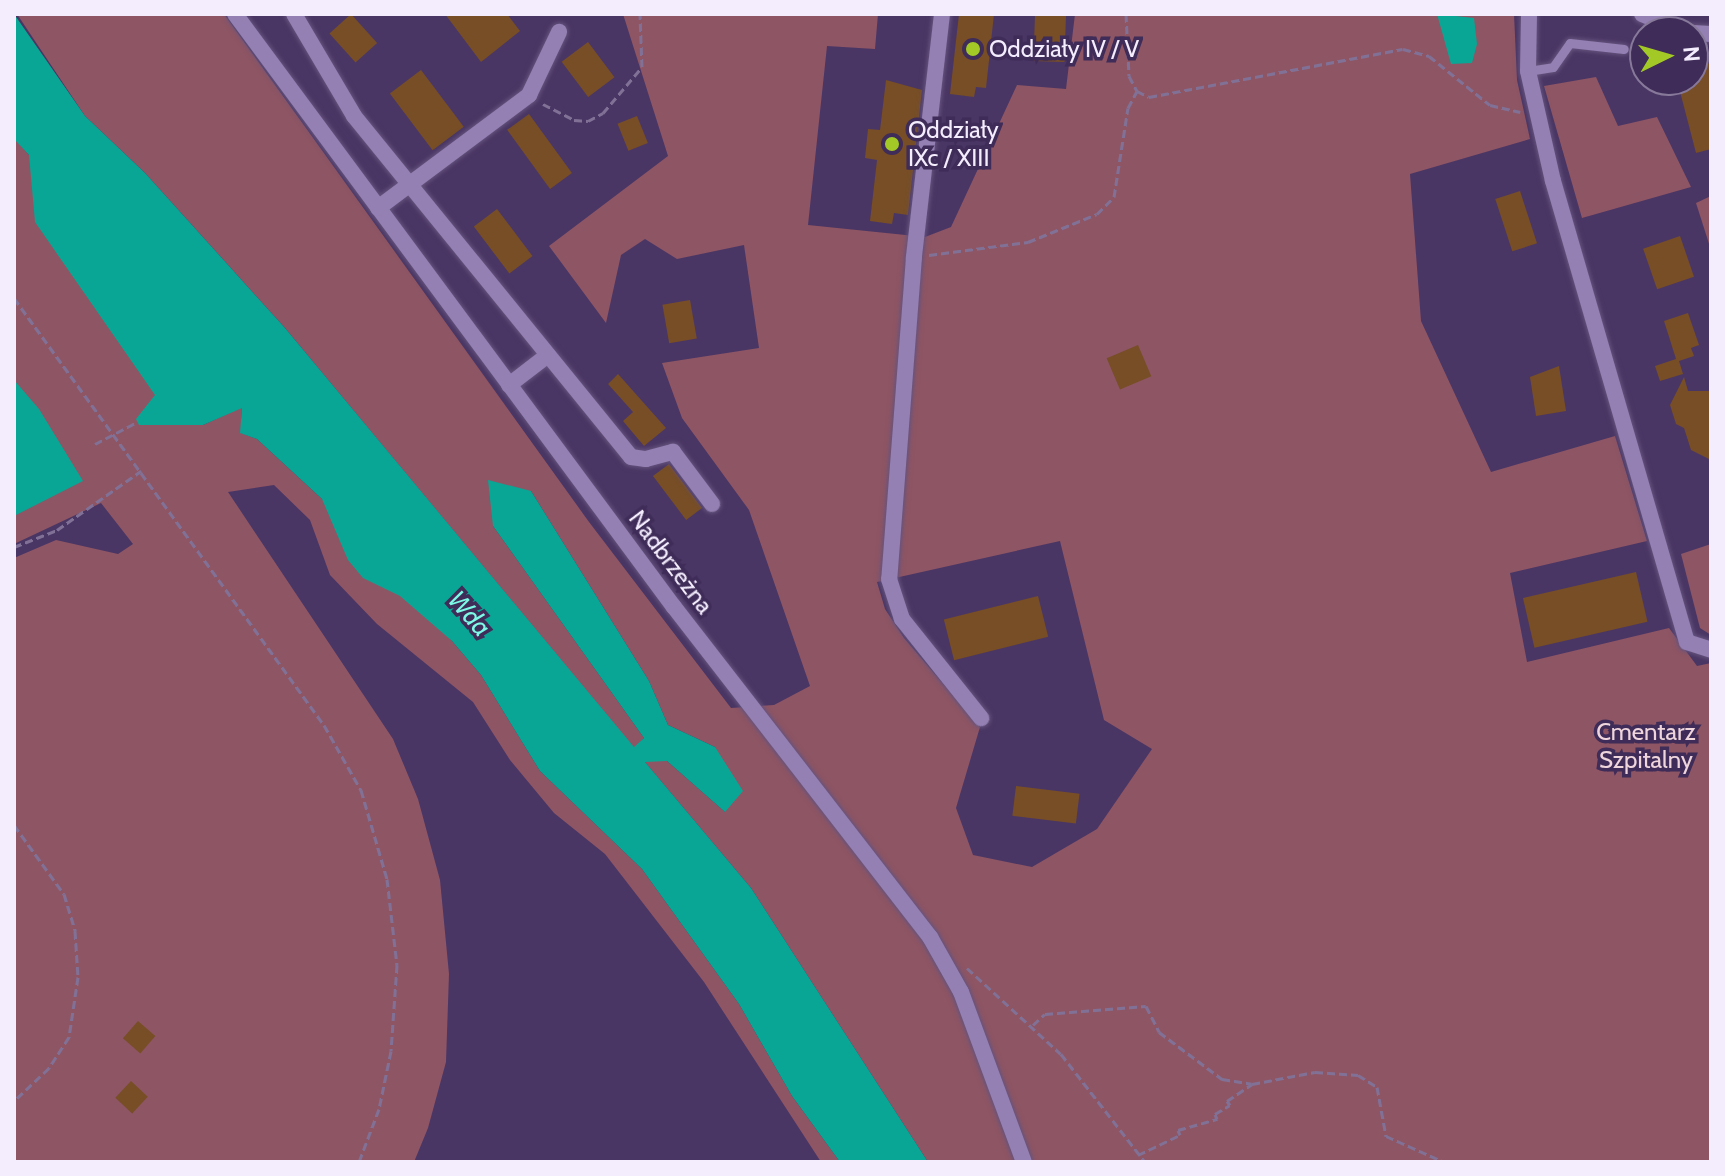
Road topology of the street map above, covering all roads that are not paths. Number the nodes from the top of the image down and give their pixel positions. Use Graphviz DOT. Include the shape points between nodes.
graph roads {
  1 [pos="235,14"];
  2 [pos="294,14"];
  3 [pos="942,14"];
  4 [pos="1529,14"];
  5 [pos="559,32"];
  6 [pos="1624,49"];
  7 [pos="1528,71"];
  8 [pos="409,183"];
  9 [pos="378,208"];
  10 [pos="548,355"];
  11 [pos="509,385"];
  12 [pos="712,504"];
  13 [pos="1711,650"];
  14 [pos="981,718"];
  15 [pos="1024,1162"];
  1 -- 9 [label="street, Nadbrzeżna"];
  2 -- 8 [label="street" via="354,116"];
  3 -- 14 [label="street" via="914,257 889,579 902,619"];
  4 -- 7 [label="street"];
  5 -- 8 [label="street" via="529,95"];
  6 -- 7 [label="lane" via="1570,43 1553,67"];
  7 -- 13 [label="street" via="1534,111 1687,642"];
  8 -- 9 [label="street"];
  8 -- 10 [label="street"];
  9 -- 11 [label="street, Nadbrzeżna"];
  10 -- 11 [label="street"];
  10 -- 12 [label="street" via="631,457 673,452"];
  11 -- 15 [label="street, Nadbrzeżna" via="800,775 930,937 961,992"];
}
